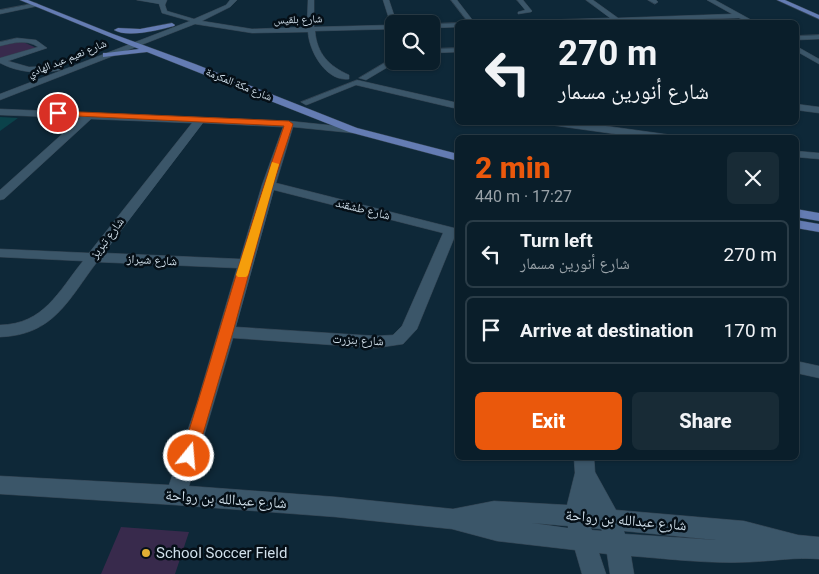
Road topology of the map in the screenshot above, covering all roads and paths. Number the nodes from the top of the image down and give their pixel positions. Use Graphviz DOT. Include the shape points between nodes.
graph roads {
  1 [pos="23,0"];
  2 [pos="140,0"];
  3 [pos="234,0"];
  4 [pos="311,0"];
  5 [pos="386,0"];
  6 [pos="454,0"];
  7 [pos="520,0"];
  8 [pos="589,0"];
  9 [pos="710,0"];
  10 [pos="780,0"];
  11 [pos="163,1"];
  12 [pos="38,2"];
  13 [pos="0,12"];
  14 [pos="214,12"];
  15 [pos="520,13"];
  16 [pos="391,15"];
  17 [pos="740,16"];
  18 [pos="819,17"];
  19 [pos="192,20"];
  20 [pos="203,20"];
  21 [pos="469,20"];
  22 [pos="618,20"];
  23 [pos="748,20"];
  24 [pos="455,25"];
  25 [pos="385,26"];
  26 [pos="440,26"];
  27 [pos="171,28"];
  28 [pos="118,30"];
  29 [pos="310,30"];
  30 [pos="110,36"];
  31 [pos="819,37"];
  32 [pos="799,38"];
  33 [pos="135,41"];
  34 [pos="0,44"];
  35 [pos="162,45"];
  36 [pos="455,50"];
  37 [pos="799,50"];
  38 [pos="152,51"];
  39 [pos="440,51"];
  40 [pos="103,53"];
  41 [pos="819,62"];
  42 [pos="1,64"];
  43 [pos="385,66"];
  44 [pos="58,68"];
  45 [pos="356,80"];
  46 [pos="16,84"];
  47 [pos="0,90"];
  48 [pos="0,98"];
  49 [pos="306,102"];
  50 [pos="455,105"];
  51 [pos="0,107"];
  52 [pos="799,107"];
  53 [pos="819,110"];
  54 [pos="27,111"];
  55 [pos="0,112"];
  56 [pos="340,114"];
  57 [pos="89,115"];
  58 [pos="200,120"];
  59 [pos="289,124"];
  60 [pos="355,125"];
  61 [pos="571,125"];
  62 [pos="604,130"];
  63 [pos="646,135"];
  64 [pos="455,147"];
  65 [pos="799,154"];
  66 [pos="819,156"];
  67 [pos="455,157"];
  68 [pos="268,185"];
  69 [pos="0,196"];
  70 [pos="799,214"];
  71 [pos="819,217"];
  72 [pos="799,225"];
  73 [pos="819,228"];
  74 [pos="454,232"];
  75 [pos="0,252"];
  76 [pos="93,257"];
  77 [pos="245,264"];
  78 [pos="0,331"];
  79 [pos="227,332"];
  80 [pos="799,367"];
  81 [pos="819,372"];
  82 [pos="584,465"];
  83 [pos="0,484"];
  84 [pos="176,494"];
  85 [pos="576,516"];
  86 [pos="452,518"];
  87 [pos="609,519"];
  88 [pos="585,541"];
  89 [pos="617,544"];
  90 [pos="809,547"];
  91 [pos="594,574"];
  92 [pos="622,574"];
  1 -- 12 [label="main road, شارع مكة المكرمة"];
  2 -- 11 [label="street"];
  3 -- 14 [label="street"];
  4 -- 29 [label="street"];
  5 -- 16 [label="street"];
  6 -- 21 [label="street"];
  7 -- 15 [label="street" via="529,11"];
  8 -- 22 [label="street"];
  9 -- 17 [label="street"];
  10 -- 18 [label="main road"];
  11 -- 19 [label="street" via="164,12"];
  12 -- 13 [label="street"];
  12 -- 28 [label="main road, شارع مكة المكرمة"];
  12 -- 30 [label="main road, شارع مكة المكرمة"];
  14 -- 19 [label="street"];
  14 -- 20 [label="street"];
  17 -- 22 [label="street"];
  17 -- 23 [label="street"];
  19 -- 20 [label="street"];
  19 -- 27 [label="street, شارع نعيم عبد الهادي"];
  20 -- 29 [label="street, شارع بلقيس" via="248,31"];
  24 -- 26 [label="street"];
  25 -- 29 [label="street, شارع بلقيس"];
  27 -- 28 [label="main road"];
  27 -- 33 [label="street, شارع نعيم عبد الهادي"];
  27 -- 35 [label="main road" via="162,38"];
  28 -- 33 [label="main road, شارع مكة المكرمة"];
  29 -- 45 [label="street" via="313,47 331,70"];
  30 -- 33 [label="main road, شارع مكة المكرمة"];
  30 -- 40 [label="main road" via="111,42"];
  31 -- 32 [label="street"];
  33 -- 35 [label="main road, شارع مكة المكرمة"];
  33 -- 38 [label="main road, شارع مكة المكرمة"];
  33 -- 40 [label="street, شارع نعيم عبد الهادي"];
  34 -- 42 [label="street" via="28,40 44,48"];
  35 -- 49 [label="main road, شارع مكة المكرمة"];
  36 -- 39 [label="street"];
  37 -- 41 [label="street"];
  38 -- 40 [label="main road"];
  38 -- 60 [label="main road, شارع مكة المكرمة"];
  40 -- 44 [label="street, شارع نعيم عبد الهادي"];
  40 -- 48 [label="street, شارع نعيم عبد الهادي"];
  42 -- 44 [label="street" via="16,69"];
  42 -- 46 [label="street" via="12,74"];
  43 -- 45 [label="street"];
  44 -- 46 [label="street, شارع نعيم عبد الهادي"];
  45 -- 49 [label="street"];
  45 -- 50 [label="street"];
  46 -- 47 [label="street, شارع نعيم عبد الهادي"];
  49 -- 56 [label="main road, شارع مكة المكرمة"];
  51 -- 54 [label="street"];
  52 -- 53 [label="street"];
  54 -- 55 [label="street"];
  54 -- 57 [label="street"];
  57 -- 58 [label="street"];
  57 -- 69 [label="street"];
  58 -- 59 [label="street"];
  58 -- 76 [label="street, شارع تبريز"];
  59 -- 60 [label="street"];
  59 -- 68 [label="street"];
  60 -- 64 [label="main road, شارع مكة المكرمة"];
  60 -- 67 [label="main road, شارع مكة المكرمة"];
  61 -- 62 [label="street"];
  62 -- 63 [label="street"];
  65 -- 66 [label="street"];
  68 -- 74 [label="street, شارع طشقند"];
  68 -- 77 [label="street"];
  70 -- 71 [label="main road"];
  72 -- 73 [label="main road"];
  74 -- 79 [label="street, شارع بنزرت" via="410,329 397,340 376,342"];
  75 -- 76 [label="street, شارع شيراز"];
  76 -- 77 [label="street, شارع شيراز"];
  76 -- 78 [label="street, شارع تبريز" via="44,319 25,330"];
  77 -- 79 [label="street"];
  79 -- 84 [label="street"];
  80 -- 81 [label="street"];
  82 -- 85 [label="street"];
  82 -- 87 [label="street"];
  83 -- 84 [label="street, شارع عبدالله بن رواحة"];
  84 -- 86 [label="street, شارع عبدالله بن رواحة"];
  85 -- 86 [label="street, شارع عبدالله بن رواحة" via="494,512"];
  85 -- 87 [label="street, شارع عبدالله بن رواحة"];
  85 -- 88 [label="street"];
  86 -- 88 [label="street, شارع عبدالله بن رواحة" via="497,530"];
  87 -- 89 [label="street"];
  87 -- 90 [label="street, شارع عبدالله بن رواحة" via="744,532"];
  88 -- 89 [label="street, شارع عبدالله بن رواحة"];
  88 -- 91 [label="street"];
  89 -- 90 [label="street, شارع عبدالله بن رواحة" via="725,551"];
  89 -- 92 [label="street"];
}
